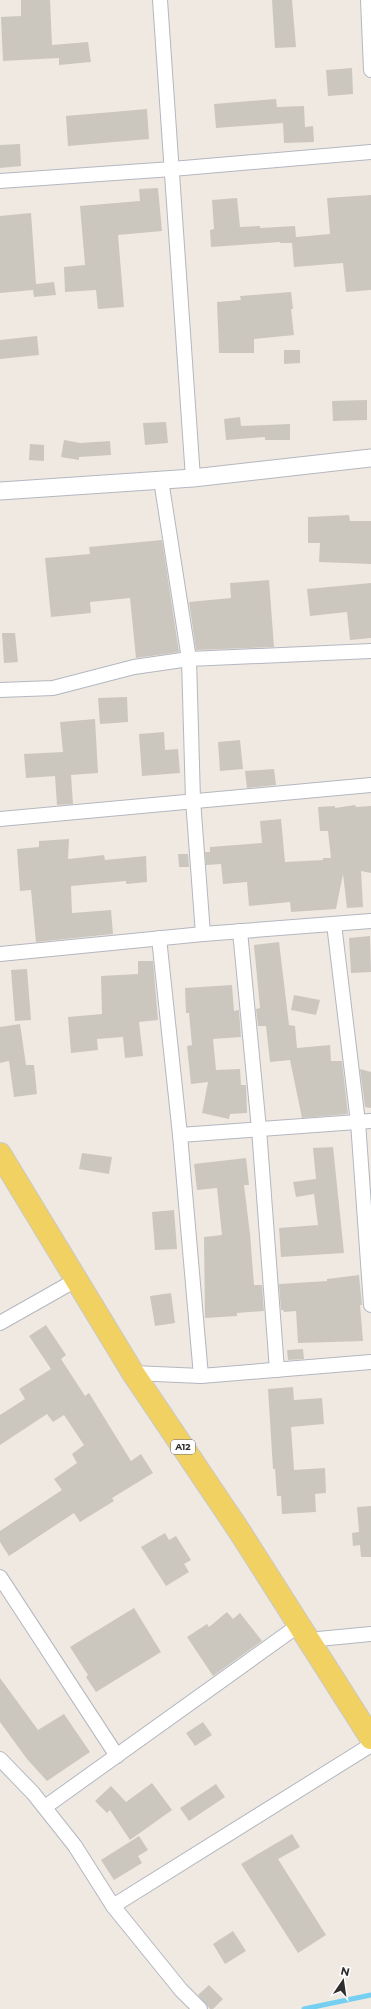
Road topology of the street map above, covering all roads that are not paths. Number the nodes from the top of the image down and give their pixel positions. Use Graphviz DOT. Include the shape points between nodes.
graph roads {
  1 [pos="160,0"];
  2 [pos="368,0"];
  3 [pos="371,70"];
  4 [pos="371,152"];
  5 [pos="172,169"];
  6 [pos="0,181"];
  7 [pos="371,458"];
  8 [pos="193,478"];
  9 [pos="161,480"];
  10 [pos="0,491"];
  11 [pos="371,651"];
  12 [pos="189,659"];
  13 [pos="0,690"];
  14 [pos="371,785"];
  15 [pos="193,800"];
  16 [pos="0,819"];
  17 [pos="371,921"];
  18 [pos="334,924"];
  19 [pos="240,931"];
  20 [pos="203,934"];
  21 [pos="159,938"];
  22 [pos="0,954"];
  23 [pos="364,1122"];
  24 [pos="259,1129"];
  25 [pos="180,1135"];
  26 [pos="0,1154"];
  27 [pos="76,1280"];
  28 [pos="371,1305"];
  29 [pos="0,1323"];
  30 [pos="371,1362"];
  31 [pos="277,1370"];
  32 [pos="133,1373"];
  33 [pos="201,1376"];
  34 [pos="0,1578"];
  35 [pos="304,1632"];
  36 [pos="371,1634"];
  37 [pos="371,1738"];
  38 [pos="371,1745"];
  39 [pos="117,1756"];
  40 [pos="0,1759"];
  41 [pos="45,1807"];
  42 [pos="113,1906"];
  43 [pos="200,2009"];
  1 -- 5 [label="street"];
  2 -- 3 [label="street"];
  4 -- 5 [label="street"];
  5 -- 6 [label="street"];
  5 -- 8 [label="street"];
  7 -- 8 [label="street"];
  8 -- 9 [label="street"];
  9 -- 10 [label="street"];
  9 -- 12 [label="street"];
  11 -- 12 [label="street"];
  12 -- 13 [label="street" via="134,667 53,688"];
  12 -- 15 [label="street"];
  14 -- 15 [label="street"];
  15 -- 16 [label="street"];
  15 -- 20 [label="street"];
  17 -- 18 [label="street"];
  18 -- 19 [label="street"];
  18 -- 23 [label="street"];
  19 -- 20 [label="street"];
  19 -- 24 [label="street"];
  20 -- 21 [label="street"];
  21 -- 22 [label="street"];
  21 -- 25 [label="street"];
  23 -- 24 [label="street"];
  23 -- 28 [label="street"];
  24 -- 25 [label="street"];
  24 -- 31 [label="street"];
  25 -- 33 [label="street"];
  26 -- 27 [label="main road, A12"];
  27 -- 29 [label="street"];
  27 -- 32 [label="main road, A12"];
  30 -- 31 [label="street"];
  31 -- 33 [label="street"];
  32 -- 33 [label="street"];
  32 -- 35 [label="main road, A12"];
  34 -- 39 [label="street"];
  35 -- 36 [label="street"];
  35 -- 37 [label="main road, A12"];
  35 -- 39 [label="street"];
  38 -- 42 [label="street"];
  39 -- 41 [label="street"];
  40 -- 41 [label="street"];
  41 -- 42 [label="street" via="75,1846"];
  42 -- 43 [label="street" via="181,1990"];
}
